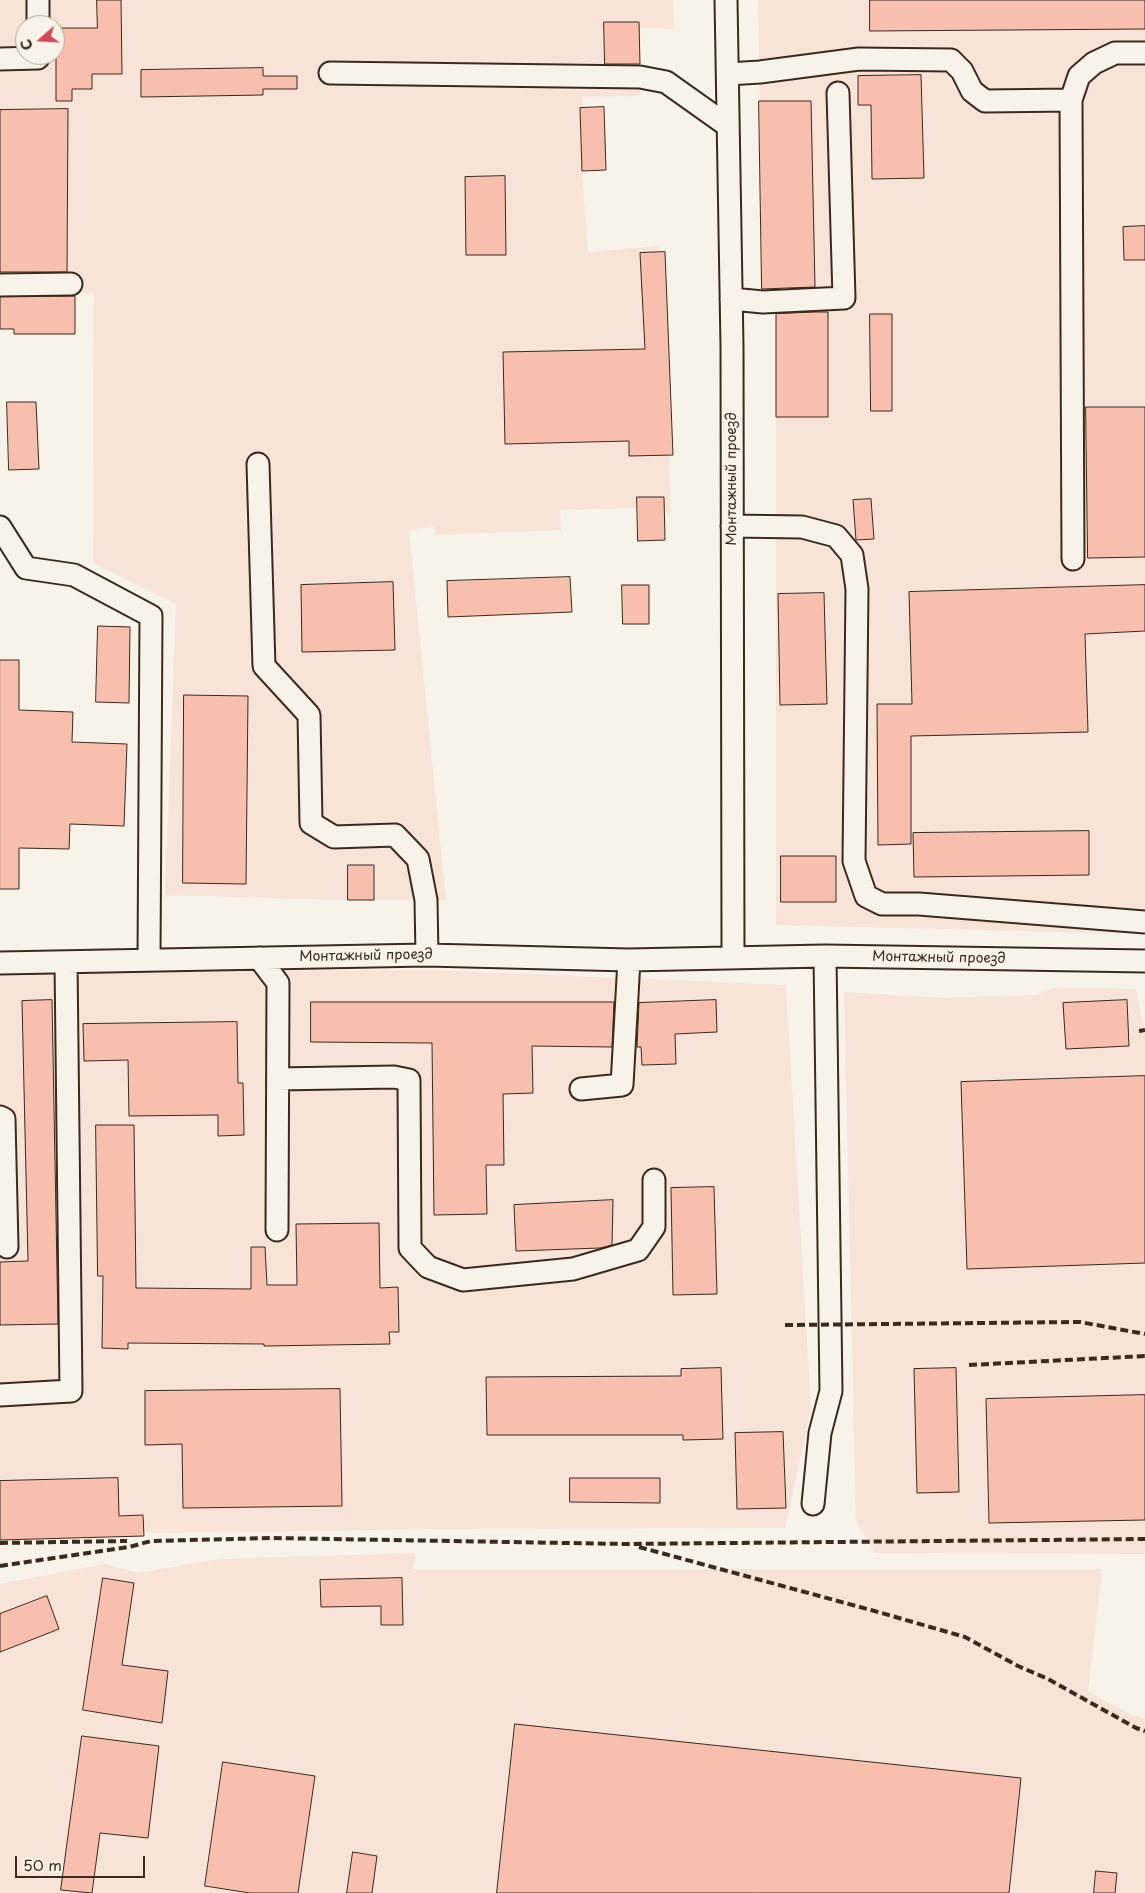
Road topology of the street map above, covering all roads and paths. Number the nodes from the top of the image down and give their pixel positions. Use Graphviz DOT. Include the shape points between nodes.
graph roads {
  1 [pos="38,0"];
  2 [pos="726,0"];
  3 [pos="38,15"];
  4 [pos="1145,53"];
  5 [pos="0,59"];
  6 [pos="15,59"];
  7 [pos="330,73"];
  8 [pos="728,74"];
  9 [pos="838,93"];
  10 [pos="1071,100"];
  11 [pos="728,126"];
  12 [pos="71,284"];
  13 [pos="0,285"];
  14 [pos="731,299"];
  15 [pos="258,464"];
  16 [pos="732,526"];
  17 [pos="0,528"];
  18 [pos="7,549"];
  19 [pos="1073,559"];
  20 [pos="1145,922"];
  21 [pos="427,955"];
  22 [pos="825,956"];
  23 [pos="733,957"];
  24 [pos="259,958"];
  25 [pos="149,960"];
  26 [pos="629,960"];
  27 [pos="66,962"];
  28 [pos="1145,962"];
  29 [pos="0,963"];
  30 [pos="278,1079"];
  31 [pos="581,1089"];
  32 [pos="0,1118"];
  33 [pos="654,1180"];
  34 [pos="277,1230"];
  35 [pos="7,1247"];
  36 [pos="0,1395"];
  37 [pos="813,1504"];
  1 -- 3 [label="street"];
  2 -- 8 [label="street, Монтажный проезд"];
  4 -- 10 [label="street" via="1115,53 1094,63 1079,76"];
  5 -- 6 [label="street"];
  7 -- 11 [label="street" via="640,77 666,82"];
  8 -- 10 [label="street" via="858,59 951,60 962,71 972,91 985,100"];
  8 -- 11 [label="street, Монтажный проезд"];
  9 -- 14 [label="street" via="844,298 763,302"];
  10 -- 19 [label="street"];
  11 -- 14 [label="street, Монтажный проезд"];
  12 -- 13 [label="street"];
  14 -- 16 [label="street, Монтажный проезд"];
  15 -- 21 [label="street" via="264,666 309,715 311,823 334,837 396,835 418,859 426,900"];
  16 -- 20 [label="street" via="802,527 836,536 852,554 857,590 854,861 866,896 882,904 919,904"];
  16 -- 23 [label="street, Монтажный проезд"];
  17 -- 18 [label="street"];
  18 -- 25 [label="street" via="26,568 74,575 150,616"];
  21 -- 24 [label="street, Монтажный проезд"];
  21 -- 26 [label="street, Монтажный проезд"];
  22 -- 23 [label="street, Монтажный проезд"];
  22 -- 28 [label="street, Монтажный проезд"];
  22 -- 37 [label="street" via="831,1391 820,1433"];
  23 -- 26 [label="street, Монтажный проезд"];
  24 -- 25 [label="street, Монтажный проезд"];
  24 -- 30 [label="street" via="278,983"];
  25 -- 27 [label="street, Монтажный проезд"];
  26 -- 31 [label="street" via="622,1085"];
  27 -- 29 [label="street, Монтажный проезд"];
  27 -- 36 [label="street" via="71,1392"];
  30 -- 33 [label="street" via="409,1080 410,1248 428,1267 463,1280 573,1270 638,1250 654,1227"];
  30 -- 34 [label="street"];
  32 -- 35 [label="street" via="4,1119"];
}
